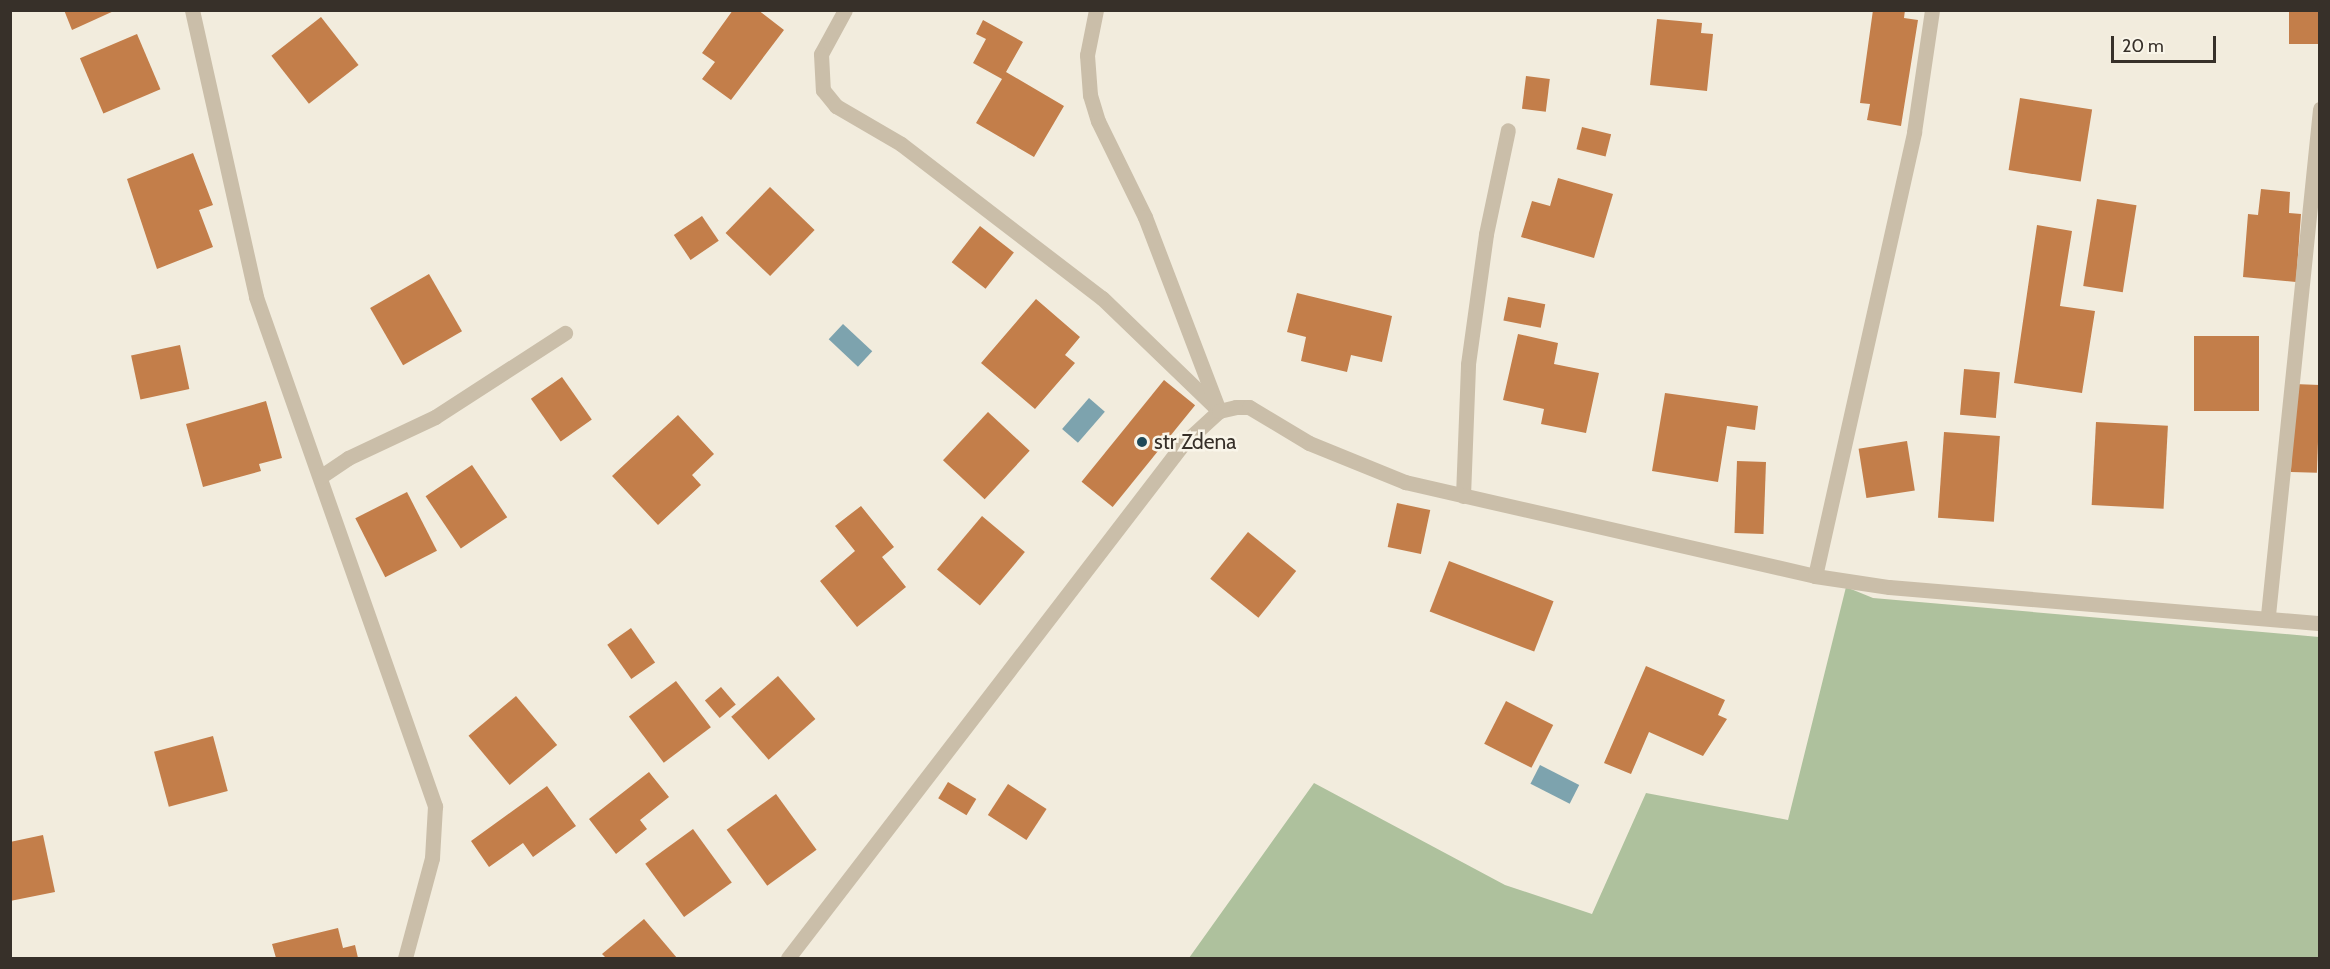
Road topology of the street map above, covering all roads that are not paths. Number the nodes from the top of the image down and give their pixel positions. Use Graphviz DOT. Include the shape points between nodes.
graph roads {
  1 [pos="192,10"];
  2 [pos="845,10"];
  3 [pos="1096,10"];
  4 [pos="1932,10"];
  5 [pos="2319,109"];
  6 [pos="1508,130"];
  7 [pos="565,333"];
  8 [pos="1219,411"];
  9 [pos="320,477"];
  10 [pos="1463,496"];
  11 [pos="1815,576"];
  12 [pos="2268,615"];
  13 [pos="2319,623"];
  14 [pos="405,958"];
  15 [pos="788,958"];
  1 -- 9 [label="street" via="256,297"];
  2 -- 8 [label="street" via="821,54 823,90 836,106 901,144 1093,290"];
  3 -- 8 [label="street" via="1087,55 1095,112 1145,217"];
  4 -- 11 [label="street" via="1914,132"];
  5 -- 12 [label="street"];
  6 -- 10 [label="street" via="1486,234 1468,364"];
  7 -- 9 [label="street" via="435,417 348,458"];
  8 -- 10 [label="street" via="1249,407 1359,467"];
  8 -- 15 [label="street" via="1183,444"];
  9 -- 14 [label="street" via="435,806 432,858"];
  10 -- 11 [label="street"];
  11 -- 12 [label="street" via="1901,588"];
  12 -- 13 [label="street"];
}
